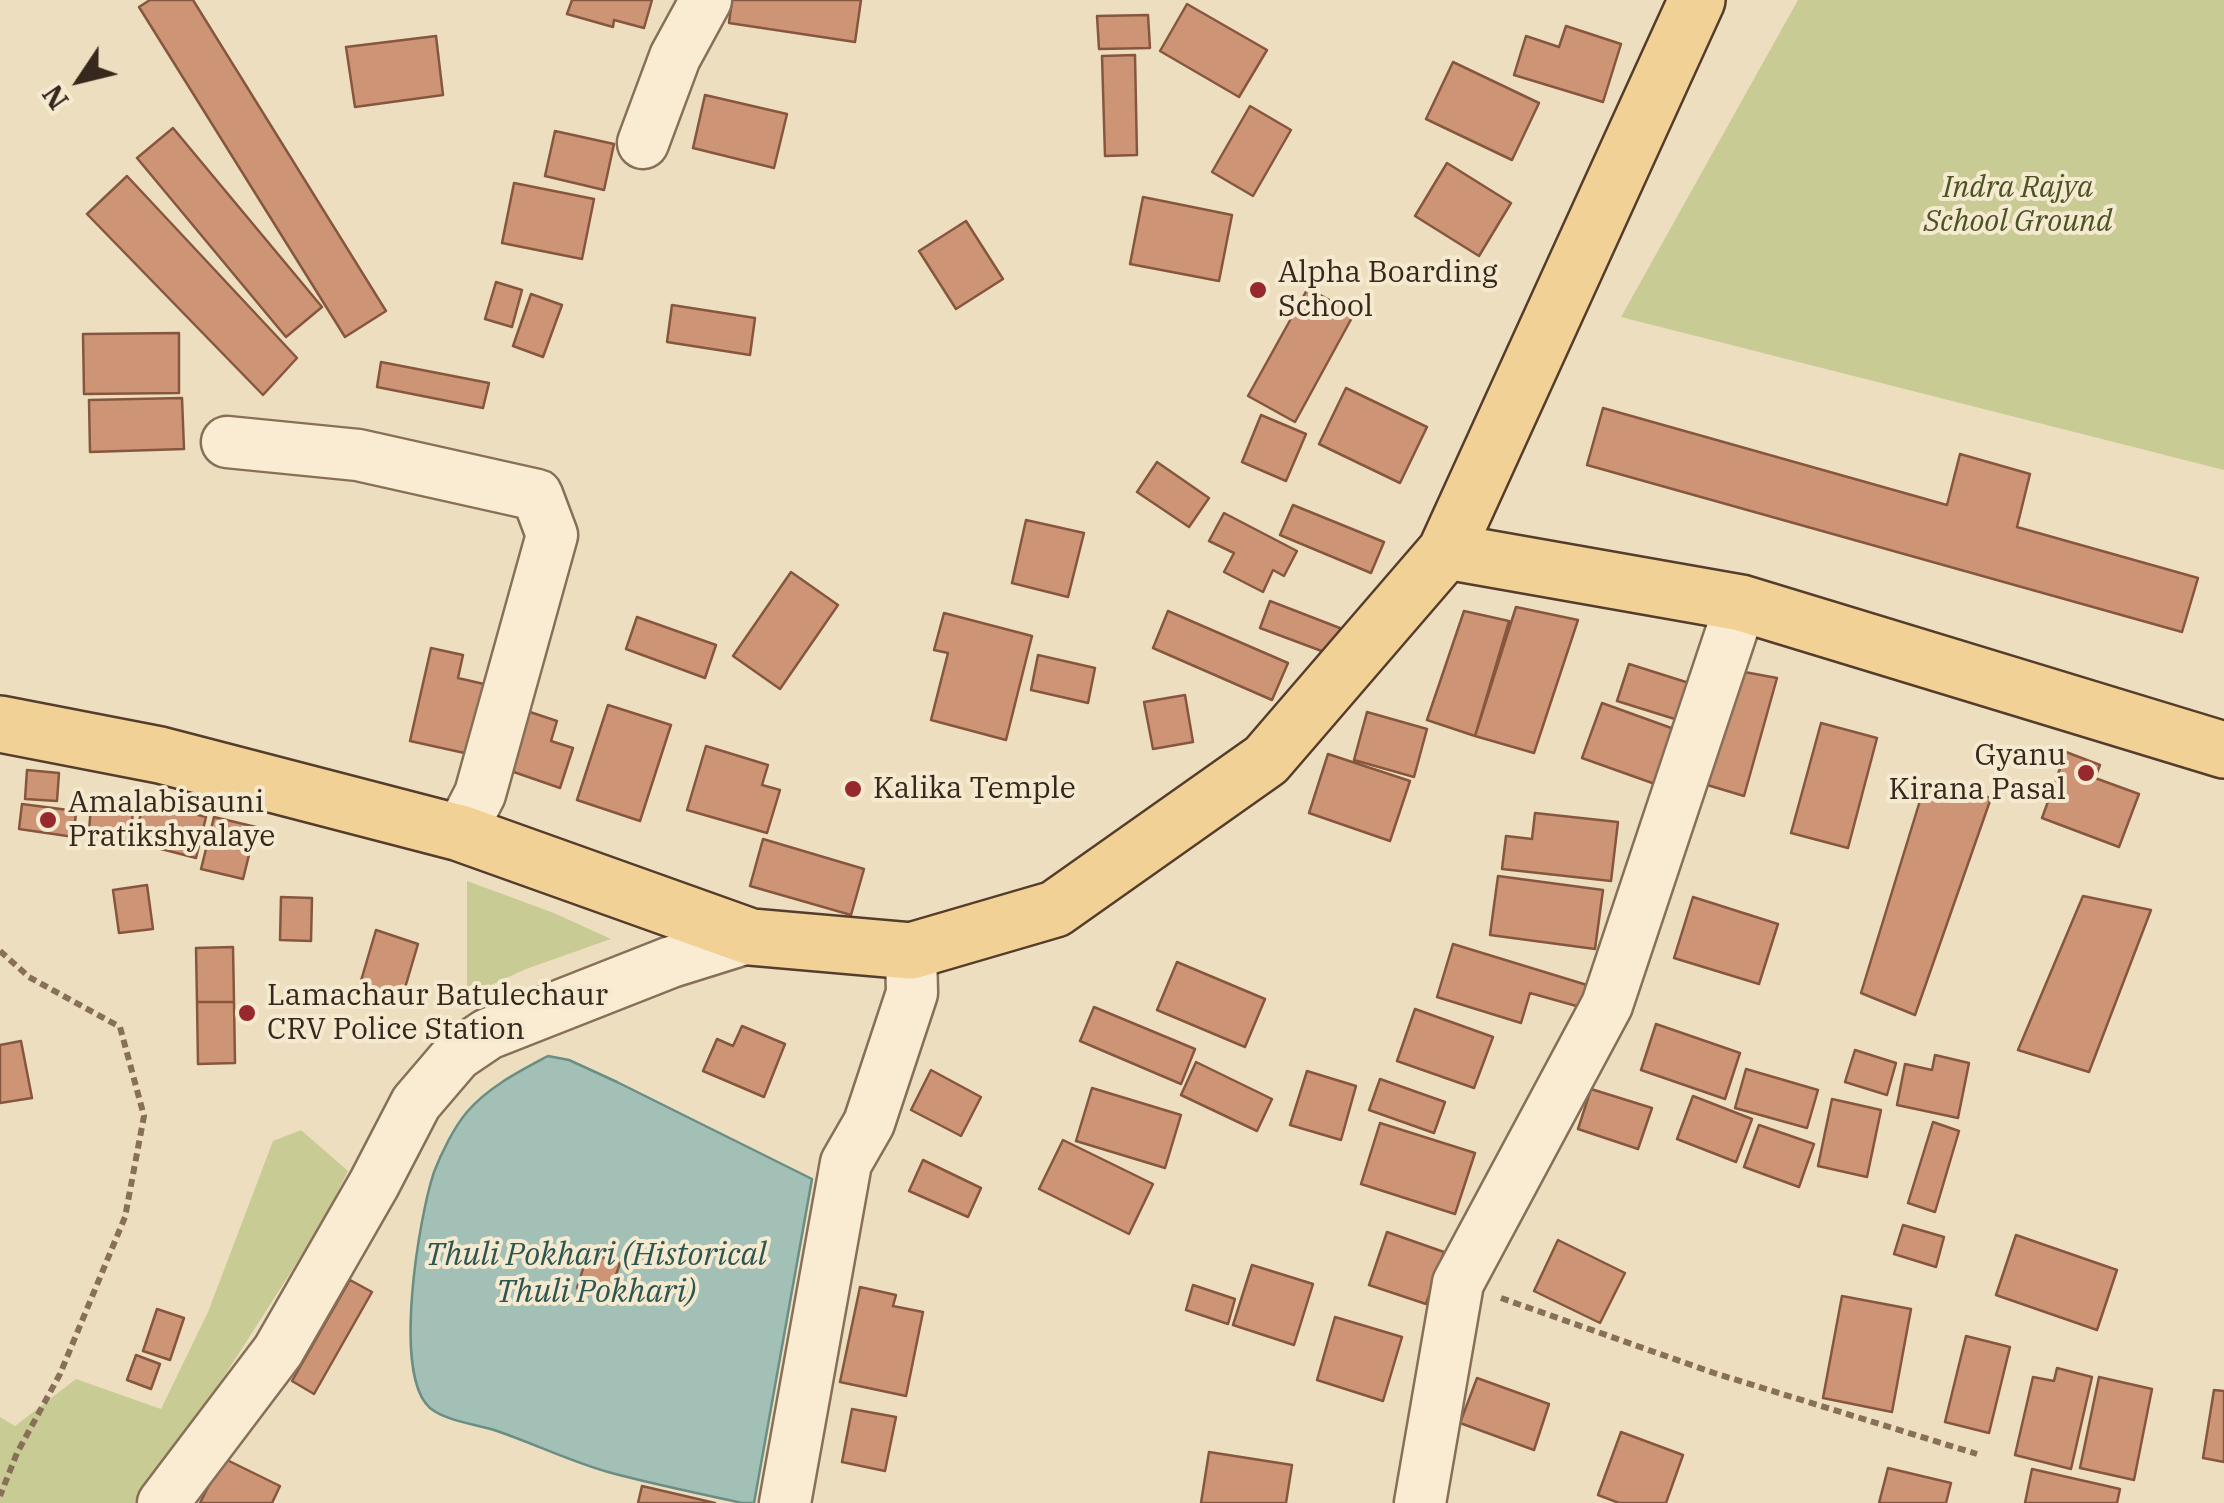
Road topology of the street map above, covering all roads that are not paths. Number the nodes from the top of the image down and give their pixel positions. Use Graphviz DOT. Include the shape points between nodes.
graph roads {
  1 [pos="706,0"];
  2 [pos="1697,0"];
  3 [pos="644,143"];
  4 [pos="227,442"];
  5 [pos="1446,551"];
  6 [pos="1741,603"];
  7 [pos="0,724"];
  8 [pos="2224,750"];
  9 [pos="460,833"];
  10 [pos="750,937"];
  11 [pos="911,951"];
  12 [pos="163,1503"];
  13 [pos="785,1503"];
  14 [pos="1420,1503"];
  1 -- 3 [label="street" via="675,57"];
  2 -- 5 [label="main road"];
  4 -- 9 [label="street" via="358,455 537,494 552,535 480,794"];
  5 -- 6 [label="main road"];
  5 -- 11 [label="main road" via="1266,760 1055,909"];
  6 -- 8 [label="main road"];
  6 -- 14 [label="street" via="1606,1005 1458,1283"];
  7 -- 9 [label="main road" via="160,755"];
  9 -- 10 [label="main road"];
  10 -- 11 [label="main road"];
  10 -- 12 [label="street" via="488,1034 457,1055 416,1103 278,1351"];
  11 -- 13 [label="street" via="912,993 869,1123 846,1164"];
}
